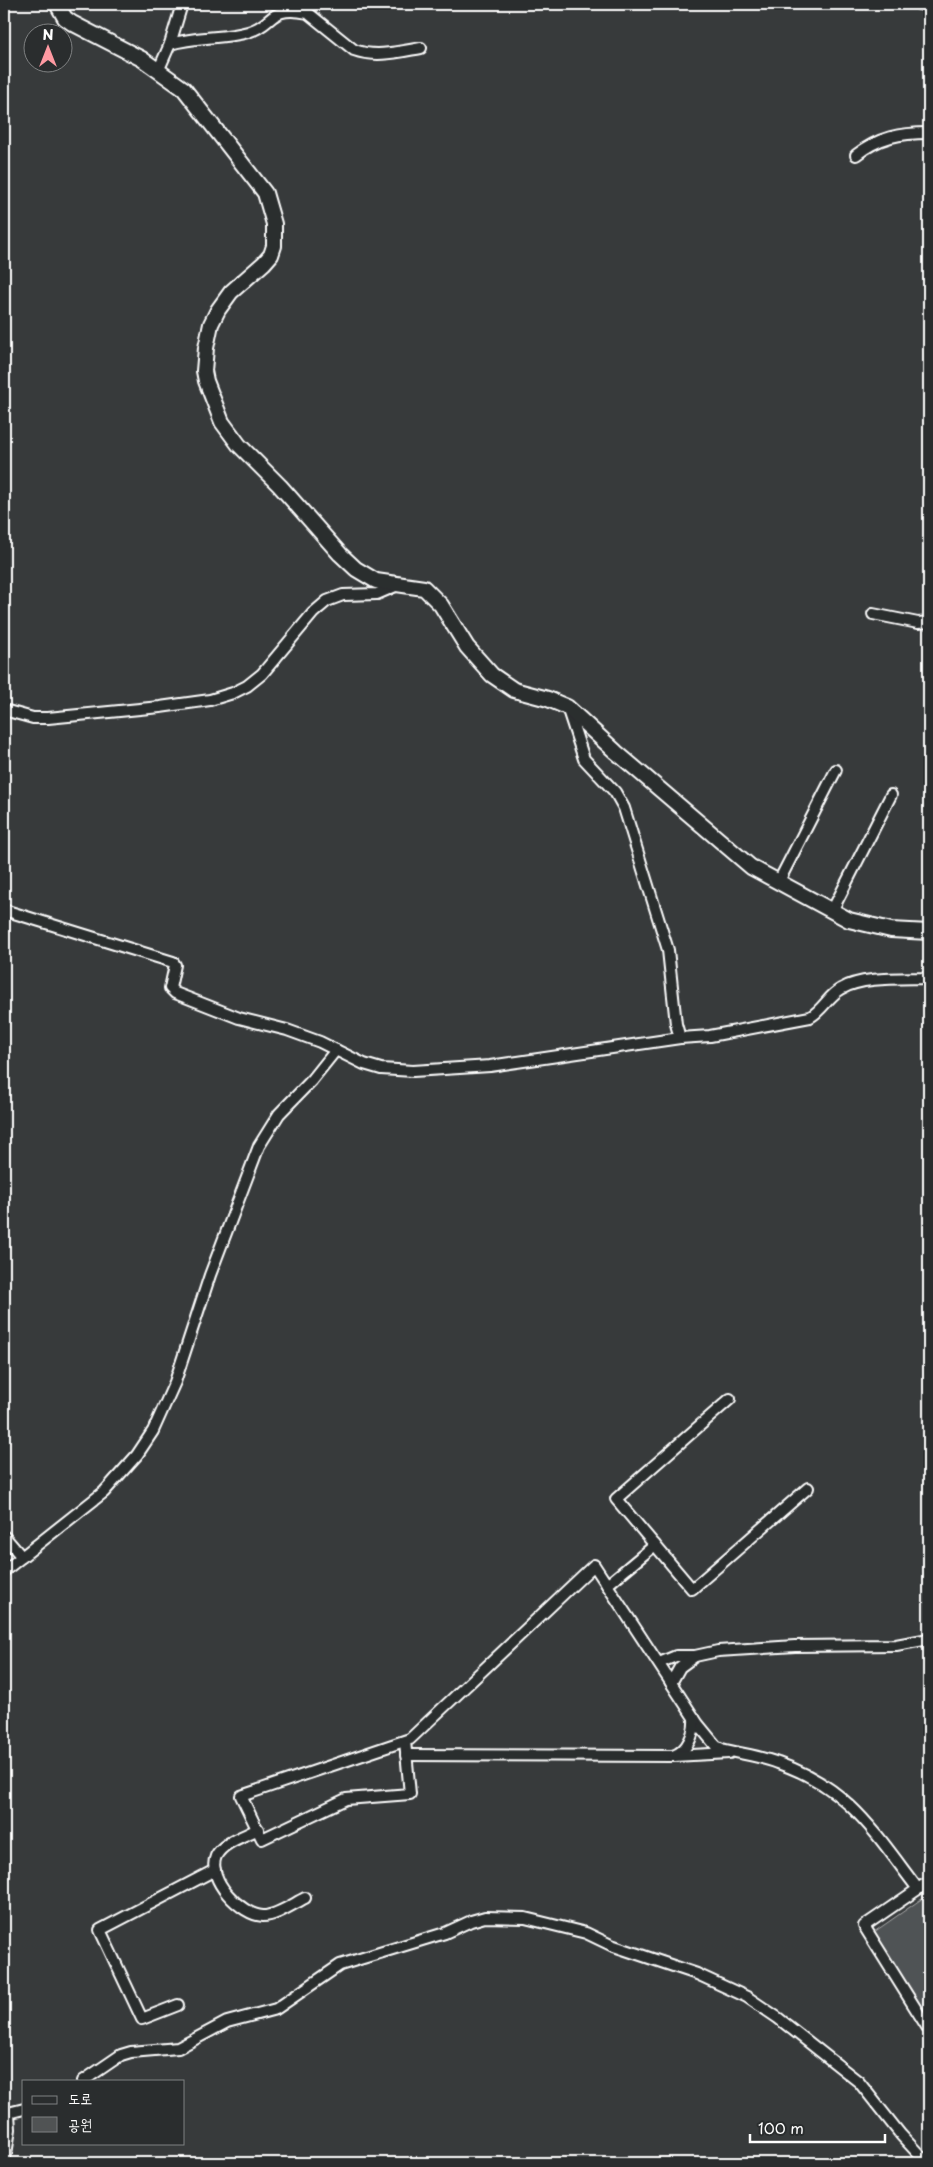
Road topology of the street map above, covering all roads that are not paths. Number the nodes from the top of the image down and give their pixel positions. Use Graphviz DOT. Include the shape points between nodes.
graph roads {
  1 [pos="57,4"];
  2 [pos="182,4"];
  3 [pos="919,4"];
  4 [pos="929,5"];
  5 [pos="170,44"];
  6 [pos="421,48"];
  7 [pos="159,69"];
  8 [pos="929,133"];
  9 [pos="856,155"];
  10 [pos="398,585"];
  11 [pos="873,614"];
  12 [pos="929,622"];
  13 [pos="567,707"];
  14 [pos="4,710"];
  15 [pos="836,770"];
  16 [pos="892,796"];
  17 [pos="778,883"];
  18 [pos="4,910"];
  19 [pos="832,911"];
  20 [pos="929,932"];
  21 [pos="929,978"];
  22 [pos="680,1038"];
  23 [pos="336,1050"];
  24 [pos="730,1399"];
  25 [pos="808,1488"];
  26 [pos="4,1536"];
  27 [pos="655,1544"];
  28 [pos="22,1557"];
  29 [pos="4,1571"];
  30 [pos="608,1584"];
  31 [pos="929,1639"];
  32 [pos="696,1656"];
  33 [pos="658,1663"];
  34 [pos="672,1683"];
  35 [pos="694,1717"];
  36 [pos="405,1741"];
  37 [pos="735,1753"];
  38 [pos="406,1755"];
  39 [pos="673,1756"];
  40 [pos="258,1829"];
  41 [pos="215,1870"];
  42 [pos="929,1887"];
  43 [pos="918,1889"];
  44 [pos="305,1898"];
  45 [pos="178,2005"];
  46 [pos="929,2030"];
  47 [pos="84,2080"];
  48 [pos="22,2110"];
  49 [pos="5,2114"];
  50 [pos="4,2154"];
  51 [pos="927,2163"];
  1 -- 7 [label="main road" via="72,23"];
  2 -- 5 [label="street"];
  3 -- 4 [label="street"];
  5 -- 6 [label="street" via="247,32 263,25 278,12 299,12 308,13 363,54"];
  5 -- 7 [label="street"];
  7 -- 10 [label="main road" via="184,89 257,181 274,224 271,255 224,300 208,335 204,370 222,422 247,454 348,562 376,581"];
  8 -- 9 [label="street" via="894,134 873,142"];
  10 -- 13 [label="main road" via="418,586 430,594 441,605 471,652 506,686"];
  10 -- 14 [label="street" via="377,594 343,595 326,601 255,681 224,696 58,718 33,718"];
  11 -- 12 [label="street" via="918,623"];
  13 -- 17 [label="main road" via="722,844"];
  13 -- 22 [label="street" via="584,759 615,792 624,808 665,938"];
  15 -- 17 [label="street"];
  16 -- 19 [label="street"];
  17 -- 19 [label="main road"];
  18 -- 23 [label="street" via="174,962 170,988 175,992 239,1018 287,1030"];
  19 -- 20 [label="main road" via="861,924"];
  21 -- 22 [label="street" via="855,984 838,990 810,1018 710,1036"];
  22 -- 23 [label="street" via="444,1070 381,1069"];
  23 -- 28 [label="street" via="279,1114 259,1146 210,1275 176,1382 137,1456 104,1492"];
  24 -- 27 [label="street" via="616,1499"];
  25 -- 27 [label="street" via="692,1589"];
  26 -- 28 [label="street"];
  27 -- 30 [label="street"];
  28 -- 29 [label="street"];
  30 -- 33 [label="street"];
  30 -- 36 [label="street" via="594,1565 421,1730"];
  31 -- 32 [label="street" via="896,1644 734,1649"];
  32 -- 33 [label="street" via="676,1656"];
  32 -- 34 [label="street" via="680,1667"];
  33 -- 34 [label="street"];
  34 -- 35 [label="street"];
  35 -- 37 [label="street" via="716,1746"];
  35 -- 39 [label="street" via="686,1748"];
  36 -- 38 [label="street"];
  36 -- 40 [label="street" via="241,1796"];
  37 -- 39 [label="street"];
  37 -- 43 [label="street" via="778,1763 834,1791 863,1818"];
  38 -- 39 [label="street"];
  38 -- 40 [label="street" via="410,1794 346,1799 262,1839"];
  40 -- 41 [label="street" via="220,1850"];
  41 -- 44 [label="street" via="224,1891 260,1916"];
  41 -- 45 [label="street" via="100,1930 142,2019"];
  42 -- 43 [label="street" via="924,1885"];
  43 -- 46 [label="street" via="864,1926"];
  47 -- 51 [label="street" via="121,2055 178,2048 227,2022 276,2008 340,1965 445,1933 471,1921 493,1917 525,1918 586,1933 611,1945 697,1974 754,2001 859,2082"];
  48 -- 49 [label="street"];
  49 -- 50 [label="main road" via="8,2129"];
}
